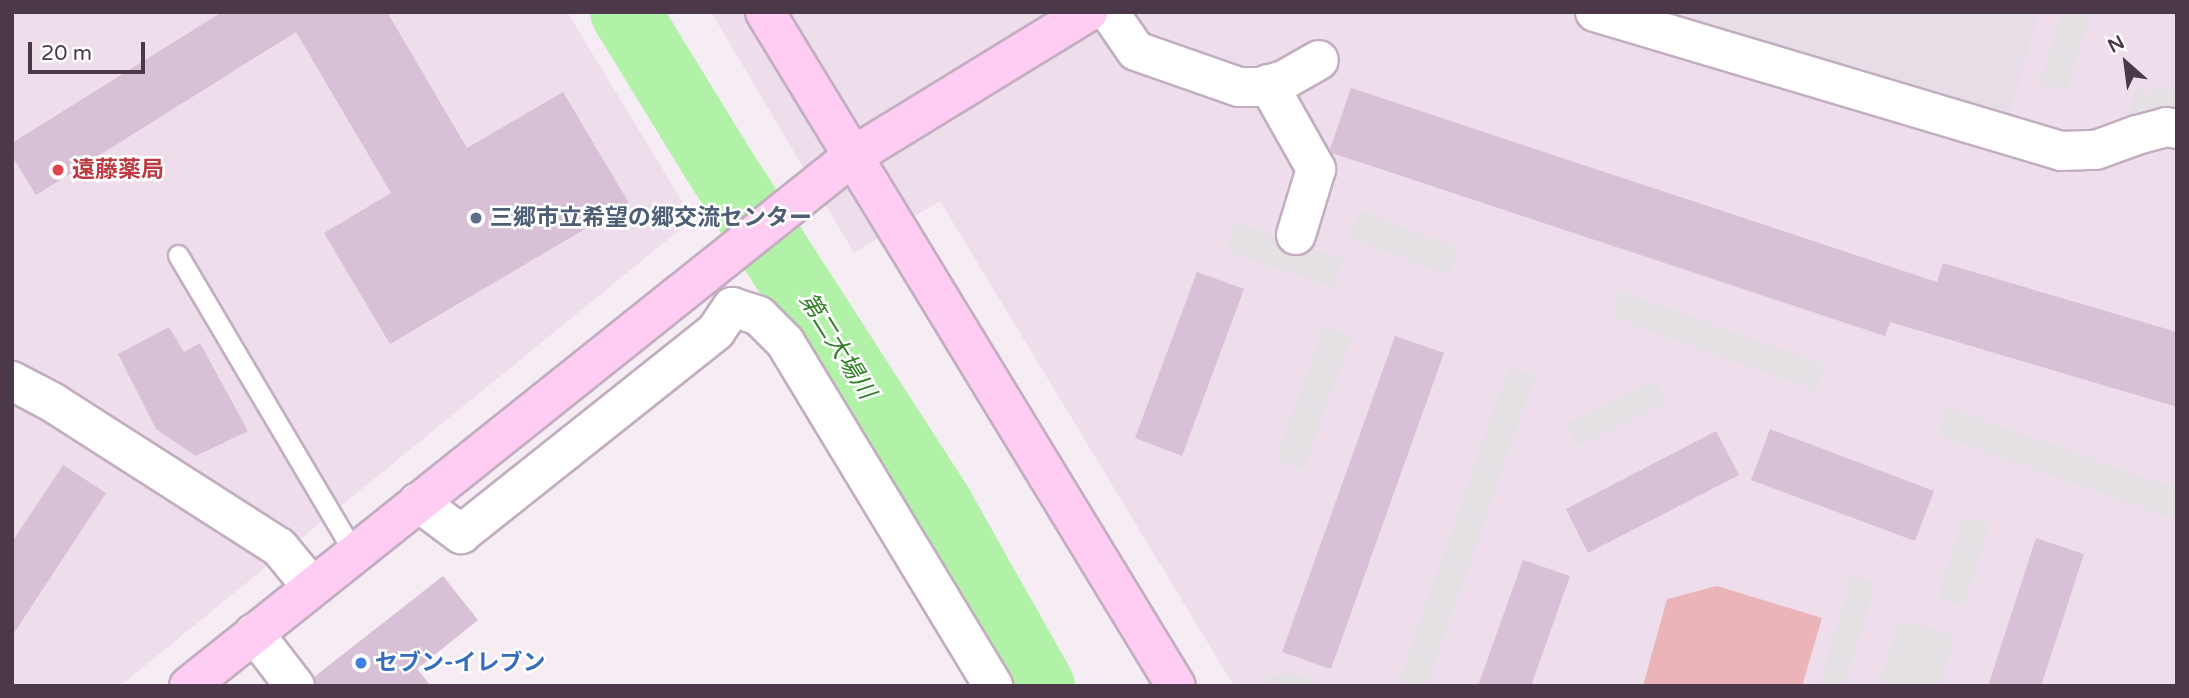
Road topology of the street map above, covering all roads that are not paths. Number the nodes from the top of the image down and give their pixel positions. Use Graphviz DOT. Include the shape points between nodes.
graph roads {
  1 [pos="765,12"];
  2 [pos="1088,12"];
  3 [pos="1110,12"];
  4 [pos="1595,12"];
  5 [pos="1319,60"];
  6 [pos="1268,84"];
  7 [pos="2177,129"];
  8 [pos="853,156"];
  9 [pos="1296,235"];
  10 [pos="178,255"];
  11 [pos="12,382"];
  12 [pos="418,502"];
  13 [pos="354,553"];
  14 [pos="312,587"];
  15 [pos="254,633"];
  16 [pos="189,686"];
  17 [pos="295,686"];
  18 [pos="993,686"];
  19 [pos="1176,686"];
  1 -- 8 [label="street"];
  2 -- 8 [label="street"];
  3 -- 6 [label="street" via="1136,51 1239,86"];
  4 -- 7 [label="street" via="2061,151 2096,150 2166,127"];
  5 -- 6 [label="street"];
  6 -- 9 [label="street" via="1316,169"];
  8 -- 12 [label="street"];
  8 -- 19 [label="street"];
  10 -- 13 [label="lane"];
  11 -- 14 [label="street" via="52,401 279,547"];
  12 -- 13 [label="street"];
  12 -- 18 [label="street" via="461,534 716,331 732,307 759,316 786,342"];
  13 -- 14 [label="street"];
  14 -- 15 [label="street"];
  15 -- 16 [label="street"];
  15 -- 17 [label="street"];
}
